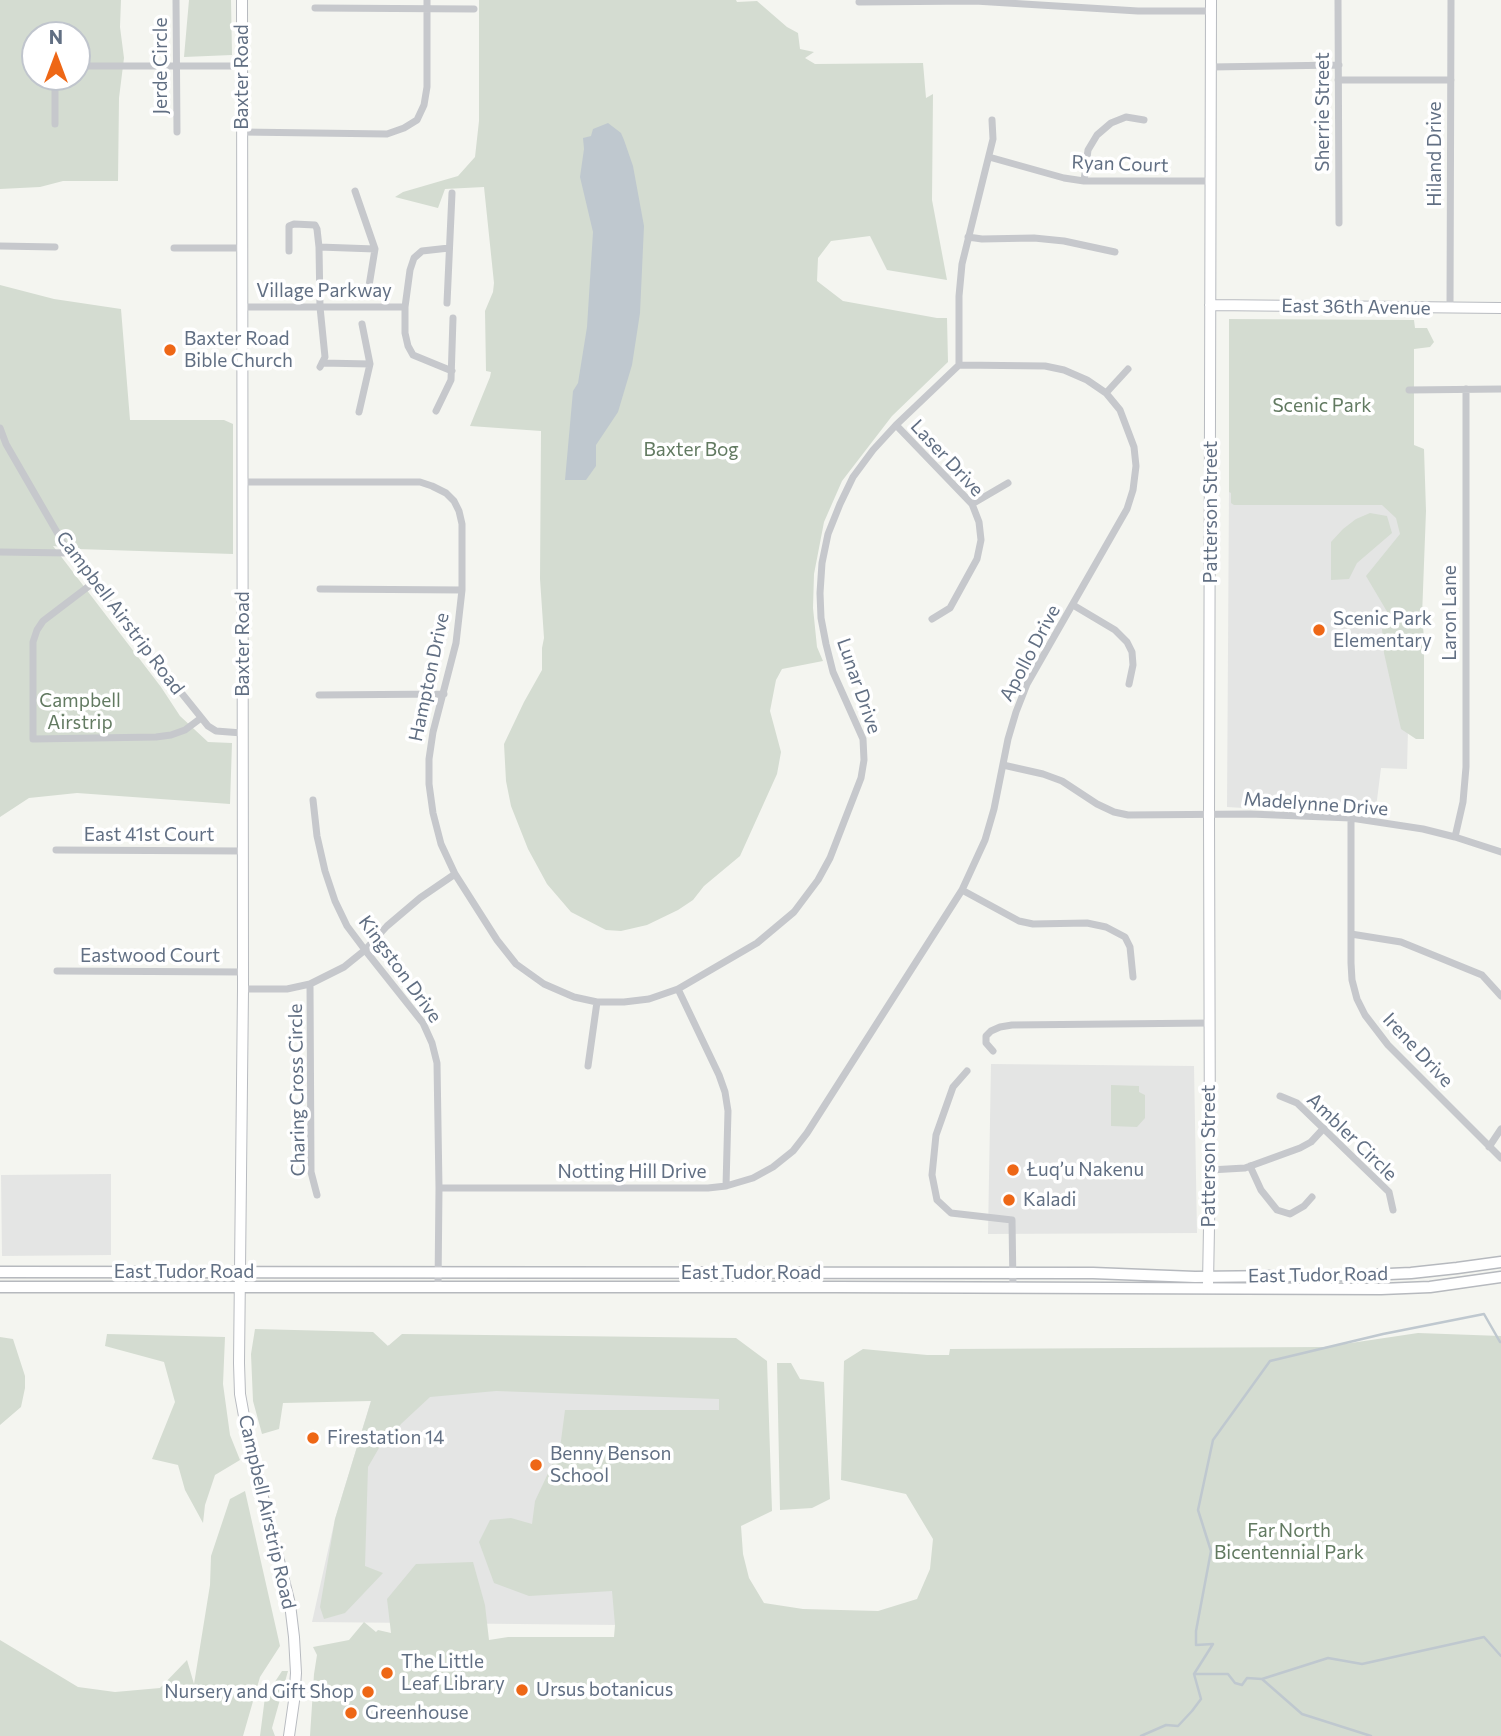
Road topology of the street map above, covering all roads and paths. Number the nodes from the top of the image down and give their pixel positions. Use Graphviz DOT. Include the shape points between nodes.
graph roads {
  1 [pos="176,0"];
  2 [pos="242,0"];
  3 [pos="1338,0"];
  4 [pos="1451,0"];
  5 [pos="859,2"];
  6 [pos="427,4"];
  7 [pos="1211,5"];
  8 [pos="315,8"];
  9 [pos="474,9"];
  10 [pos="177,65"];
  11 [pos="1339,65"];
  12 [pos="91,66"];
  13 [pos="242,66"];
  14 [pos="1211,66"];
  15 [pos="1338,80"];
  16 [pos="1451,80"];
  17 [pos="55,91"];
  18 [pos="992,120"];
  19 [pos="1144,120"];
  20 [pos="55,124"];
  21 [pos="177,132"];
  22 [pos="242,132"];
  23 [pos="989,157"];
  24 [pos="1084,181"];
  25 [pos="1210,181"];
  26 [pos="355,191"];
  27 [pos="452,192"];
  28 [pos="1339,223"];
  29 [pos="968,237"];
  30 [pos="0,246"];
  31 [pos="55,247"];
  32 [pos="319,247"];
  33 [pos="449,247"];
  34 [pos="174,248"];
  35 [pos="243,248"];
  36 [pos="375,249"];
  37 [pos="289,251"];
  38 [pos="1115,252"];
  39 [pos="368,292"];
  40 [pos="447,303"];
  41 [pos="1210,305"];
  42 [pos="243,307"];
  43 [pos="320,307"];
  44 [pos="405,307"];
  45 [pos="1450,308"];
  46 [pos="1501,308"];
  47 [pos="453,318"];
  48 [pos="362,324"];
  49 [pos="370,364"];
  50 [pos="959,365"];
  51 [pos="1128,369"];
  52 [pos="452,371"];
  53 [pos="1466,389"];
  54 [pos="1501,389"];
  55 [pos="1409,390"];
  56 [pos="1106,393"];
  57 [pos="436,411"];
  58 [pos="359,412"];
  59 [pos="896,425"];
  60 [pos="0,428"];
  61 [pos="243,482"];
  62 [pos="1008,482"];
  63 [pos="972,505"];
  64 [pos="0,552"];
  65 [pos="69,553"];
  66 [pos="93,583"];
  67 [pos="320,589"];
  68 [pos="462,590"];
  69 [pos="1073,605"];
  70 [pos="932,620"];
  71 [pos="1129,684"];
  72 [pos="443,694"];
  73 [pos="319,695"];
  74 [pos="201,718"];
  75 [pos="242,733"];
  76 [pos="1003,765"];
  77 [pos="313,800"];
  78 [pos="1209,815"];
  79 [pos="1351,818"];
  80 [pos="1455,837"];
  81 [pos="56,850"];
  82 [pos="242,851"];
  83 [pos="1501,852"];
  84 [pos="455,874"];
  85 [pos="961,890"];
  86 [pos="1351,934"];
  87 [pos="365,950"];
  88 [pos="57,971"];
  89 [pos="243,972"];
  90 [pos="1133,977"];
  91 [pos="310,984"];
  92 [pos="243,989"];
  93 [pos="678,989"];
  94 [pos="1501,996"];
  95 [pos="597,1002"];
  96 [pos="1210,1023"];
  97 [pos="993,1051"];
  98 [pos="588,1066"];
  99 [pos="967,1071"];
  100 [pos="1280,1096"];
  101 [pos="1324,1128"];
  102 [pos="1501,1129"];
  103 [pos="807,1133"];
  104 [pos="1489,1147"];
  105 [pos="1501,1158"];
  106 [pos="1250,1166"];
  107 [pos="1210,1170"];
  108 [pos="726,1185"];
  109 [pos="439,1188"];
  110 [pos="317,1195"];
  111 [pos="1312,1197"];
  112 [pos="1394,1210"];
  113 [pos="1501,1262"];
  114 [pos="0,1272"];
  115 [pos="239,1272"];
  116 [pos="438,1273"];
  117 [pos="1013,1273"];
  118 [pos="1208,1277"];
  119 [pos="1501,1277"];
  120 [pos="0,1287"];
  121 [pos="239,1287"];
  122 [pos="438,1287"];
  123 [pos="1013,1287"];
  124 [pos="1209,1289"];
  125 [pos="289,1736"];
  1 -- 10 [label="street, Jerde Circle"];
  2 -- 13 [label="street, Baxter Road"];
  3 -- 11 [label="street, Sherrie Street"];
  4 -- 16 [label="street, Hiland Drive"];
  5 -- 7 [label="street" via="975,1 1138,11"];
  6 -- 8 [label="street"];
  6 -- 9 [label="street"];
  6 -- 22 [label="street" via="427,87 425,105 416,120 387,134"];
  7 -- 14 [label="street, Patterson Street"];
  10 -- 12 [label="street"];
  10 -- 13 [label="street"];
  10 -- 21 [label="street, Jerde Circle"];
  11 -- 14 [label="street"];
  11 -- 15 [label="street, Sherrie Street"];
  13 -- 22 [label="street, Baxter Road"];
  14 -- 25 [label="street, Patterson Street"];
  15 -- 16 [label="street"];
  15 -- 28 [label="street, Sherrie Street"];
  16 -- 45 [label="street, Hiland Drive"];
  17 -- 20 [label="street"];
  18 -- 23 [label="street"];
  19 -- 24 [label="street" via="1126,117 1097,135 1088,150"];
  22 -- 35 [label="street, Baxter Road"];
  23 -- 24 [label="street, Ryan Court"];
  23 -- 29 [label="street"];
  24 -- 25 [label="street, Ryan Court"];
  25 -- 41 [label="street, Patterson Street"];
  26 -- 36 [label="street"];
  27 -- 33 [label="street"];
  29 -- 38 [label="street" via="1034,238"];
  29 -- 50 [label="street" via="962,264"];
  30 -- 31 [label="street"];
  32 -- 36 [label="street"];
  32 -- 37 [label="street" via="315,225 294,224 289,226"];
  32 -- 43 [label="street"];
  33 -- 40 [label="street"];
  33 -- 44 [label="street, Village Parkway" via="422,251 414,258"];
  34 -- 35 [label="street"];
  35 -- 42 [label="street, Baxter Road"];
  36 -- 39 [label="street"];
  41 -- 45 [label="street, East 36th Avenue"];
  41 -- 78 [label="street, Patterson Street"];
  42 -- 43 [label="street, Village Parkway"];
  42 -- 61 [label="street, Baxter Road"];
  43 -- 44 [label="street, Village Parkway"];
  43 -- 49 [label="street" via="325,358 321,365"];
  44 -- 52 [label="street, Village Parkway" via="405,333 413,355"];
  45 -- 46 [label="street, East 36th Avenue"];
  47 -- 52 [label="street"];
  48 -- 49 [label="street"];
  49 -- 58 [label="street"];
  50 -- 56 [label="street, Apollo Drive" via="1045,366 1087,380"];
  50 -- 59 [label="street, Lunar Drive"];
  51 -- 56 [label="street"];
  52 -- 57 [label="street"];
  53 -- 54 [label="street"];
  53 -- 55 [label="street"];
  53 -- 80 [label="street, Laron Lane" via="1466,767"];
  56 -- 69 [label="street, Apollo Drive" via="1119,410 1134,447 1133,490"];
  59 -- 63 [label="street, Laser Drive"];
  59 -- 93 [label="street, Lunar Drive" via="853,477 828,534 822,564 826,644 863,739 857,789 830,858 794,912 757,943"];
  60 -- 65 [label="street, Campbell Airstrip Road"];
  61 -- 68 [label="street, Hampton Drive" via="420,482 432,486 446,493 459,511"];
  61 -- 75 [label="street, Baxter Road"];
  62 -- 63 [label="street"];
  63 -- 70 [label="street, Laser Drive" via="981,540 977,559 950,608"];
  64 -- 65 [label="street"];
  65 -- 66 [label="street, Campbell Airstrip Road"];
  66 -- 74 [label="street, Campbell Airstrip Road"];
  66 -- 74 [label="street" via="37,630 33,642 33,738 171,736"];
  67 -- 68 [label="street"];
  68 -- 72 [label="street, Hampton Drive" via="456,643"];
  69 -- 71 [label="street" via="1128,642 1133,665"];
  69 -- 76 [label="street, Apollo Drive" via="1027,684"];
  72 -- 73 [label="street"];
  72 -- 84 [label="street, Hampton Drive" via="433,732 429,784 441,844"];
  74 -- 75 [label="street, Campbell Airstrip Road" via="216,731"];
  75 -- 82 [label="street, Baxter Road"];
  76 -- 78 [label="street, Madelynne Drive" via="1062,781 1081,795 1128,815"];
  76 -- 85 [label="street, Apollo Drive" via="985,840"];
  77 -- 87 [label="street, Kingston Drive" via="331,891 347,926"];
  78 -- 79 [label="street, Madelynne Drive"];
  78 -- 96 [label="street, Patterson Street"];
  79 -- 80 [label="street, Madelynne Drive"];
  79 -- 86 [label="street, Irene Drive"];
  80 -- 83 [label="street, Madelynne Drive"];
  81 -- 82 [label="street, East 41st Court"];
  82 -- 89 [label="street, Baxter Road"];
  84 -- 87 [label="street" via="419,898"];
  84 -- 95 [label="street, Hampton Drive" via="516,964 544,984"];
  85 -- 90 [label="street" via="1019,921 1106,927 1125,937"];
  85 -- 103 [label="street, Apollo Drive"];
  86 -- 94 [label="street" via="1401,942 1482,975"];
  86 -- 104 [label="street, Irene Drive" via="1352,979 1365,1015 1388,1045"];
  87 -- 91 [label="street"];
  87 -- 109 [label="street, Kingston Drive" via="423,1023 432,1043 437,1063"];
  88 -- 89 [label="street, Eastwood Court"];
  89 -- 92 [label="street, Baxter Road"];
  91 -- 92 [label="street"];
  91 -- 110 [label="street, Charing Cross Circle" via="311,1172"];
  92 -- 115 [label="street, Baxter Road"];
  93 -- 95 [label="street, Lunar Drive" via="649,999"];
  93 -- 108 [label="street" via="725,1092"];
  95 -- 98 [label="street"];
  96 -- 97 [label="street" via="1012,1025 986,1036"];
  96 -- 107 [label="street, Patterson Street"];
  99 -- 117 [label="street" via="953,1087 936,1136 932,1175 937,1200 951,1213 1012,1220"];
  100 -- 101 [label="street, Ambler Circle" via="1297,1103"];
  101 -- 106 [label="street" via="1300,1148"];
  101 -- 112 [label="street, Ambler Circle" via="1389,1192"];
  102 -- 104 [label="street"];
  103 -- 108 [label="street, Notting Hill Drive" via="773,1167"];
  104 -- 105 [label="street, Irene Drive"];
  106 -- 107 [label="street"];
  106 -- 111 [label="street" via="1277,1210 1290,1214"];
  107 -- 118 [label="street, Patterson Street"];
  108 -- 109 [label="street, Notting Hill Drive"];
  109 -- 116 [label="street, Kingston Drive"];
  113 -- 118 [label="main road, East Tudor Road" via="1411,1273"];
  114 -- 115 [label="main road, East Tudor Road"];
  115 -- 116 [label="main road, East Tudor Road"];
  115 -- 121 [label="street, Baxter Road"];
  116 -- 117 [label="main road, East Tudor Road"];
  116 -- 122 [label="street, Kingston Drive"];
  117 -- 118 [label="main road, East Tudor Road"];
  117 -- 123 [label="street"];
  118 -- 124 [label="street, Patterson Street"];
  119 -- 124 [label="main road, East Tudor Road" via="1430,1287"];
  120 -- 121 [label="main road, East Tudor Road"];
  121 -- 122 [label="main road, East Tudor Road"];
  121 -- 125 [label="street, Campbell Airstrip Road" via="240,1394 294,1637 296,1680"];
  122 -- 123 [label="main road, East Tudor Road"];
  123 -- 124 [label="main road, East Tudor Road"];
}
